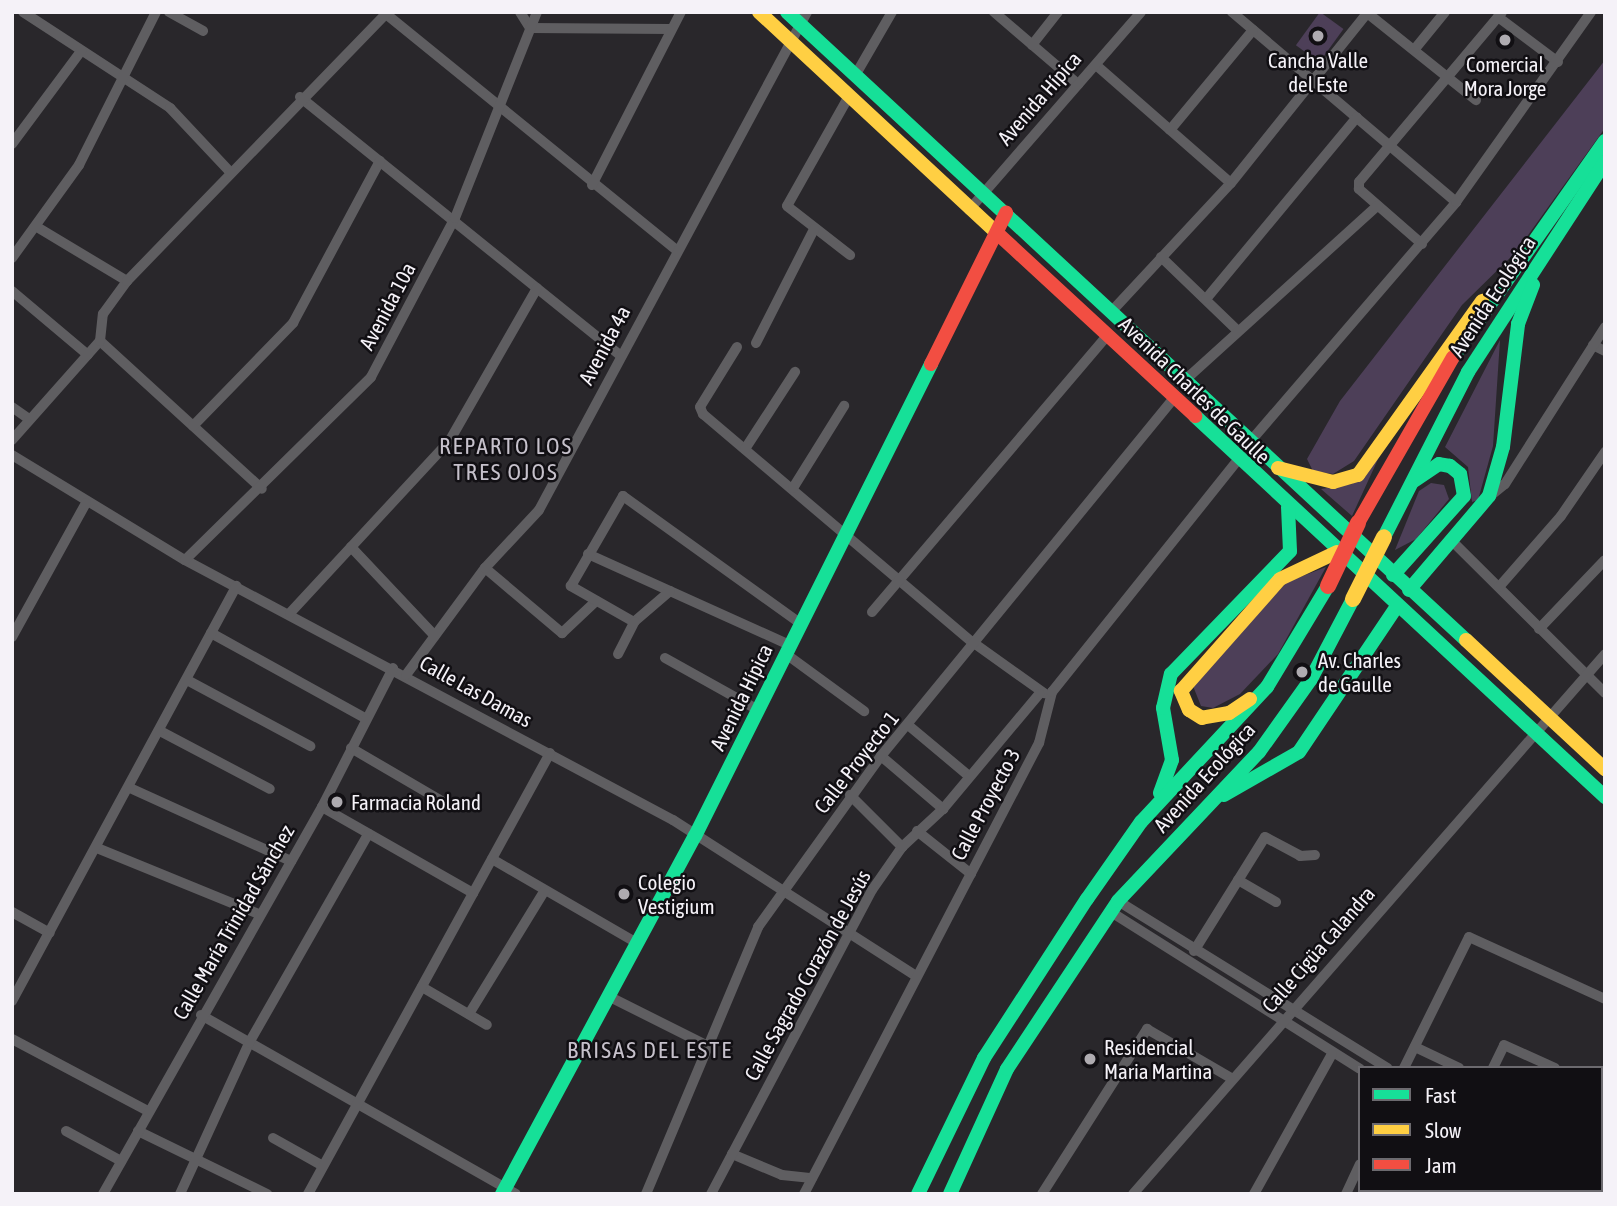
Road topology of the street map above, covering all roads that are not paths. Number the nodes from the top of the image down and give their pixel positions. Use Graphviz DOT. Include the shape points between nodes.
graph roads {
  1 [pos="23,12"];
  2 [pos="156,12"];
  3 [pos="169,12"];
  4 [pos="520,12"];
  5 [pos="537,12"];
  6 [pos="681,12"];
  7 [pos="759,12"];
  8 [pos="787,12"];
  9 [pos="892,12"];
  10 [pos="994,12"];
  11 [pos="1058,12"];
  12 [pos="1141,12"];
  13 [pos="1232,12"];
  14 [pos="1445,12"];
  15 [pos="1591,12"];
  16 [pos="387,13"];
  17 [pos="1367,13"];
  18 [pos="1500,15"];
  19 [pos="804,18"];
  20 [pos="530,28"];
  21 [pos="670,29"];
  22 [pos="1253,30"];
  23 [pos="203,31"];
  24 [pos="790,42"];
  25 [pos="1032,45"];
  26 [pos="1414,50"];
  27 [pos="81,51"];
  28 [pos="1558,62"];
  29 [pos="1096,65"];
  30 [pos="121,74"];
  31 [pos="856,74"];
  32 [pos="1449,78"];
  33 [pos="1315,82"];
  34 [pos="1078,84"];
  35 [pos="849,96"];
  36 [pos="300,97"];
  37 [pos="1476,100"];
  38 [pos="496,107"];
  39 [pos="1357,117"];
  40 [pos="1170,130"];
  41 [pos="1605,141"];
  42 [pos="12,144"];
  43 [pos="1390,145"];
  44 [pos="380,161"];
  45 [pos="1605,162"];
  46 [pos="230,172"];
  47 [pos="1231,183"];
  48 [pos="593,185"];
  49 [pos="984,193"];
  50 [pos="1456,202"];
  51 [pos="1377,205"];
  52 [pos="969,211"];
  53 [pos="1006,213"];
  54 [pos="455,218"];
  55 [pos="37,227"];
  56 [pos="814,229"];
  57 [pos="996,233"];
  58 [pos="1422,244"];
  59 [pos="676,250"];
  60 [pos="849,255"];
  61 [pos="1161,257"];
  62 [pos="12,258"];
  63 [pos="1538,263"];
  64 [pos="127,281"];
  65 [pos="537,288"];
  66 [pos="1501,288"];
  67 [pos="12,291"];
  68 [pos="1206,299"];
  69 [pos="1111,312"];
  70 [pos="1605,327"];
  71 [pos="1238,331"];
  72 [pos="1107,335"];
  73 [pos="100,341"];
  74 [pos="756,343"];
  75 [pos="1593,345"];
  76 [pos="737,347"];
  77 [pos="1605,351"];
  78 [pos="88,355"];
  79 [pos="621,356"];
  80 [pos="795,372"];
  81 [pos="1184,381"];
  82 [pos="1172,400"];
  83 [pos="844,406"];
  84 [pos="12,407"];
  85 [pos="29,419"];
  86 [pos="193,426"];
  87 [pos="12,440"];
  88 [pos="1249,443"];
  89 [pos="745,449"];
  90 [pos="1605,452"];
  91 [pos="12,455"];
  92 [pos="1238,460"];
  93 [pos="1278,468"];
  94 [pos="1410,483"];
  95 [pos="793,488"];
  96 [pos="262,489"];
  97 [pos="1489,496"];
  98 [pos="86,503"];
  99 [pos="1288,507"];
  100 [pos="845,535"];
  101 [pos="1452,541"];
  102 [pos="351,547"];
  103 [pos="1337,552"];
  104 [pos="588,554"];
  105 [pos="185,560"];
  106 [pos="1605,560"];
  107 [pos="485,568"];
  108 [pos="1392,575"];
  109 [pos="898,580"];
  110 [pos="236,586"];
  111 [pos="1499,587"];
  112 [pos="1409,590"];
  113 [pos="670,591"];
  114 [pos="596,601"];
  115 [pos="1397,606"];
  116 [pos="872,612"];
  117 [pos="289,613"];
  118 [pos="634,622"];
  119 [pos="800,624"];
  120 [pos="1539,629"];
  121 [pos="211,633"];
  122 [pos="435,636"];
  123 [pos="12,637"];
  124 [pos="971,641"];
  125 [pos="788,650"];
  126 [pos="618,654"];
  127 [pos="1605,654"];
  128 [pos="665,657"];
  129 [pos="393,668"];
  130 [pos="406,675"];
  131 [pos="1585,675"];
  132 [pos="187,680"];
  133 [pos="1267,687"];
  134 [pos="1052,692"];
  135 [pos="1605,693"];
  136 [pos="1039,694"];
  137 [pos="758,710"];
  138 [pos="864,711"];
  139 [pos="1548,713"];
  140 [pos="365,718"];
  141 [pos="908,725"];
  142 [pos="1532,730"];
  143 [pos="160,731"];
  144 [pos="310,746"];
  145 [pos="351,748"];
  146 [pos="550,753"];
  147 [pos="881,756"];
  148 [pos="1605,769"];
  149 [pos="970,776"];
  150 [pos="130,788"];
  151 [pos="270,789"];
  152 [pos="850,795"];
  153 [pos="1605,797"];
  154 [pos="1215,799"];
  155 [pos="447,803"];
  156 [pos="1154,806"];
  157 [pos="322,807"];
  158 [pos="943,809"];
  159 [pos="917,831"];
  160 [pos="368,834"];
  161 [pos="695,836"];
  162 [pos="902,847"];
  163 [pos="97,848"];
  164 [pos="1315,855"];
  165 [pos="492,859"];
  166 [pos="290,861"];
  167 [pos="971,874"];
  168 [pos="1238,880"];
  169 [pos="545,890"];
  170 [pos="786,892"];
  171 [pos="473,893"];
  172 [pos="1276,902"];
  173 [pos="1115,906"];
  174 [pos="12,912"];
  175 [pos="259,914"];
  176 [pos="50,933"];
  177 [pos="849,933"];
  178 [pos="637,943"];
  179 [pos="1197,946"];
  180 [pos="1189,959"];
  181 [pos="914,975"];
  182 [pos="422,987"];
  183 [pos="608,996"];
  184 [pos="1605,999"];
  185 [pos="12,1001"];
  186 [pos="1290,1011"];
  187 [pos="469,1014"];
  188 [pos="201,1015"];
  189 [pos="1281,1022"];
  190 [pos="487,1025"];
  191 [pos="12,1039"];
  192 [pos="250,1043"];
  193 [pos="706,1045"];
  194 [pos="1415,1047"];
  195 [pos="1332,1054"];
  196 [pos="1384,1066"];
  197 [pos="1405,1066"];
  198 [pos="1455,1066"];
  199 [pos="1494,1066"];
  200 [pos="1551,1066"];
  201 [pos="1358,1068"];
  202 [pos="1231,1078"];
  203 [pos="357,1105"];
  204 [pos="148,1111"];
  205 [pos="138,1130"];
  206 [pos="66,1131"];
  207 [pos="273,1138"];
  208 [pos="732,1154"];
  209 [pos="121,1161"];
  210 [pos="196,1163"];
  211 [pos="323,1166"];
  212 [pos="1358,1171"];
  213 [pos="812,1178"];
  214 [pos="508,1192"];
  215 [pos="103,1194"];
  216 [pos="180,1194"];
  217 [pos="267,1194"];
  218 [pos="307,1194"];
  219 [pos="646,1194"];
  220 [pos="711,1194"];
  221 [pos="804,1194"];
  222 [pos="918,1194"];
  223 [pos="950,1194"];
  224 [pos="1042,1194"];
  225 [pos="1133,1194"];
  226 [pos="1254,1194"];
  227 [pos="1346,1194"];
  1 -- 27 [label="street"];
  2 -- 30 [label="street"];
  3 -- 23 [label="street"];
  4 -- 20 [label="street"];
  5 -- 20 [label="street, Avenida 10a"];
  6 -- 21 [label="street"];
  7 -- 24 [label="main road, Avenida Charles de Gaulle"];
  8 -- 19 [label="main road, Avenida Charles de Gaulle"];
  9 -- 31 [label="street"];
  10 -- 25 [label="street"];
  11 -- 25 [label="street"];
  12 -- 29 [label="street, Avenida Hípica"];
  13 -- 22 [label="street"];
  14 -- 26 [label="street"];
  15 -- 28 [label="street"];
  16 -- 36 [label="street"];
  16 -- 38 [label="street"];
  17 -- 26 [label="street"];
  17 -- 33 [label="street"];
  18 -- 28 [label="street"];
  18 -- 32 [label="street"];
  19 -- 24 [label="street, Avenida 4a"];
  19 -- 31 [label="main road, Avenida Charles de Gaulle"];
  20 -- 21 [label="street"];
  20 -- 38 [label="street, Avenida 10a"];
  21 -- 48 [label="street"];
  22 -- 33 [label="street"];
  22 -- 40 [label="street"];
  24 -- 35 [label="main road, Avenida Charles de Gaulle"];
  24 -- 59 [label="street, Avenida 4a"];
  25 -- 34 [label="street"];
  26 -- 32 [label="street"];
  27 -- 30 [label="street"];
  27 -- 42 [label="street"];
  28 -- 50 [label="street"];
  29 -- 34 [label="street, Avenida Hípica"];
  29 -- 40 [label="street"];
  30 -- 46 [label="street" via="170,108"];
  30 -- 55 [label="street" via="79,165"];
  31 -- 49 [label="main road, Avenida Charles de Gaulle"];
  32 -- 37 [label="street"];
  32 -- 43 [label="street"];
  33 -- 39 [label="street"];
  33 -- 47 [label="street"];
  34 -- 49 [label="street, Avenida Hípica"];
  35 -- 52 [label="main road, Avenida Charles de Gaulle"];
  35 -- 56 [label="street" via="787,206"];
  36 -- 44 [label="street"];
  36 -- 46 [label="street"];
  38 -- 48 [label="street"];
  38 -- 54 [label="street, Avenida 10a"];
  39 -- 43 [label="street"];
  39 -- 68 [label="street"];
  40 -- 47 [label="street"];
  41 -- 66 [label="main road, Avenida Ecológica"];
  43 -- 50 [label="street"];
  43 -- 51 [label="street" via="1358,187"];
  44 -- 54 [label="street"];
  44 -- 86 [label="street" via="293,323"];
  45 -- 63 [label="main road, Avenida Ecológica"];
  46 -- 64 [label="street"];
  47 -- 61 [label="street"];
  48 -- 59 [label="street"];
  49 -- 52 [label="street, Avenida Hípica"];
  49 -- 53 [label="main road, Avenida Charles de Gaulle"];
  50 -- 58 [label="street"];
  51 -- 58 [label="street"];
  51 -- 71 [label="street"];
  52 -- 57 [label="main road, Avenida Charles de Gaulle"];
  53 -- 57 [label="main road, Avenida Hípica"];
  53 -- 69 [label="main road, Avenida Charles de Gaulle"];
  54 -- 65 [label="street"];
  54 -- 96 [label="street, Avenida 10a" via="371,376"];
  55 -- 62 [label="street"];
  55 -- 64 [label="street"];
  56 -- 60 [label="street"];
  56 -- 74 [label="street"];
  57 -- 72 [label="main road, Avenida Charles de Gaulle"];
  57 -- 100 [label="main road, Avenida Hípica"];
  58 -- 88 [label="street"];
  59 -- 79 [label="street, Avenida 4a"];
  61 -- 68 [label="street"];
  61 -- 69 [label="street"];
  63 -- 94 [label="main road, Avenida Ecológica" via="1468,372"];
  63 -- 97 [label="main road" via="1518,324 1503,447"];
  64 -- 73 [label="street" via="103,314"];
  65 -- 79 [label="street"];
  65 -- 102 [label="street" via="450,440"];
  66 -- 93 [label="main road" via="1463,321 1358,475 1333,482"];
  66 -- 133 [label="main road, Avenida Ecológica, bridge" via="1434,386 1328,586"];
  67 -- 78 [label="street"];
  68 -- 71 [label="street"];
  69 -- 81 [label="main road, Avenida Charles de Gaulle"];
  70 -- 75 [label="street"];
  71 -- 81 [label="street"];
  72 -- 82 [label="main road, Avenida Charles de Gaulle"];
  72 -- 109 [label="street"];
  73 -- 78 [label="street"];
  73 -- 86 [label="street"];
  75 -- 77 [label="street"];
  75 -- 97 [label="street" via="1505,484"];
  76 -- 89 [label="street" via="701,407"];
  78 -- 85 [label="street"];
  79 -- 107 [label="street, Avenida 4a" via="539,510"];
  80 -- 89 [label="street"];
  81 -- 88 [label="main road, Avenida Charles de Gaulle"];
  82 -- 92 [label="main road, Avenida Charles de Gaulle"];
  82 -- 124 [label="street, Calle Proyecto 1"];
  83 -- 95 [label="street"];
  84 -- 85 [label="street"];
  85 -- 87 [label="street"];
  86 -- 96 [label="street"];
  88 -- 93 [label="main road, Avenida Charles de Gaulle"];
  89 -- 95 [label="street"];
  90 -- 111 [label="street" via="1561,516"];
  91 -- 98 [label="street, Calle Las Damas"];
  92 -- 99 [label="main road, Avenida Charles de Gaulle"];
  92 -- 134 [label="street, Calle Proyecto 3"];
  93 -- 108 [label="main road, Avenida Charles de Gaulle"];
  94 -- 108 [label="main road" via="1439,464 1450,466 1460,474 1464,496"];
  94 -- 154 [label="main road, Avenida Ecológica, bridge" via="1311,679 1259,752"];
  95 -- 100 [label="street"];
  96 -- 105 [label="street, Avenida 10a"];
  97 -- 101 [label="main road"];
  98 -- 105 [label="street, Calle Las Damas"];
  98 -- 123 [label="street"];
  99 -- 103 [label="main road, Avenida Charles de Gaulle"];
  99 -- 156 [label="main road" via="1290,551 1171,674 1163,708 1172,760"];
  100 -- 109 [label="street"];
  100 -- 119 [label="main road, Avenida Hípica"];
  101 -- 111 [label="street"];
  101 -- 112 [label="main road"];
  102 -- 117 [label="street"];
  102 -- 122 [label="street"];
  103 -- 115 [label="main road, Avenida Charles de Gaulle"];
  103 -- 133 [label="main road" via="1309,560 1280,579 1206,656 1181,691 1189,710 1214,718"];
  104 -- 113 [label="street"];
  104 -- 114 [label="street" via="569,583"];
  104 -- 119 [label="street" via="623,496"];
  105 -- 110 [label="street, Calle Las Damas"];
  106 -- 120 [label="street"];
  107 -- 114 [label="street" via="562,633"];
  107 -- 122 [label="street, Avenida 4a"];
  108 -- 112 [label="main road, Avenida Charles de Gaulle"];
  109 -- 116 [label="street"];
  109 -- 124 [label="street"];
  110 -- 117 [label="street, Calle Las Damas"];
  110 -- 121 [label="street"];
  111 -- 120 [label="street"];
  112 -- 139 [label="main road, Avenida Charles de Gaulle"];
  113 -- 118 [label="street"];
  113 -- 125 [label="street"];
  114 -- 118 [label="street"];
  115 -- 142 [label="main road, Avenida Charles de Gaulle"];
  115 -- 154 [label="main road" via="1298,752 1272,773"];
  117 -- 129 [label="street, Calle Las Damas"];
  118 -- 126 [label="street"];
  119 -- 125 [label="main road, Avenida Hípica"];
  120 -- 131 [label="street"];
  121 -- 132 [label="street"];
  121 -- 140 [label="street"];
  122 -- 130 [label="street, Avenida 4a"];
  124 -- 136 [label="street"];
  124 -- 141 [label="street, Calle Proyecto 1"];
  125 -- 137 [label="main road, Avenida Hípica"];
  125 -- 138 [label="street"];
  127 -- 131 [label="street, Calle Cigüa Calandra"];
  128 -- 137 [label="street"];
  129 -- 130 [label="street, Calle Las Damas"];
  129 -- 140 [label="street, Calle María Trinidad Sánchez"];
  130 -- 146 [label="street, Calle Las Damas"];
  131 -- 135 [label="street"];
  131 -- 139 [label="street, Calle Cigüa Calandra"];
  132 -- 143 [label="street"];
  132 -- 144 [label="street"];
  133 -- 156 [label="main road, Avenida Ecológica"];
  134 -- 136 [label="street"];
  134 -- 167 [label="street, Calle Proyecto 3" via="1040,743"];
  136 -- 149 [label="street, Calle Sagrado Corazón de Jesús"];
  137 -- 161 [label="main road, Avenida Hípica"];
  139 -- 142 [label="street, Calle Cigüa Calandra"];
  139 -- 148 [label="main road, Avenida Charles de Gaulle"];
  140 -- 145 [label="street, Calle María Trinidad Sánchez"];
  141 -- 147 [label="street, Calle Proyecto 1"];
  141 -- 149 [label="street"];
  142 -- 153 [label="main road, Avenida Charles de Gaulle"];
  142 -- 186 [label="street, Calle Cigüa Calandra"];
  143 -- 150 [label="street"];
  143 -- 151 [label="street"];
  145 -- 155 [label="street"];
  145 -- 157 [label="street, Calle María Trinidad Sánchez"];
  146 -- 161 [label="street, Calle Las Damas"];
  146 -- 165 [label="street"];
  147 -- 152 [label="street, Calle Proyecto 1"];
  147 -- 158 [label="street"];
  149 -- 158 [label="street, Calle Sagrado Corazón de Jesús"];
  150 -- 163 [label="street"];
  150 -- 166 [label="street"];
  152 -- 162 [label="street"];
  152 -- 170 [label="street, Calle Proyecto 1"];
  154 -- 173 [label="main road, Avenida Ecológica"];
  156 -- 222 [label="main road" via="984,1058"];
  157 -- 160 [label="street"];
  157 -- 166 [label="street, Calle María Trinidad Sánchez"];
  158 -- 159 [label="street, Calle Sagrado Corazón de Jesús"];
  159 -- 162 [label="street, Calle Sagrado Corazón de Jesús"];
  159 -- 167 [label="street"];
  160 -- 171 [label="street"];
  160 -- 192 [label="street"];
  161 -- 170 [label="street, Calle Las Damas"];
  161 -- 178 [label="main road, Avenida Hípica"];
  162 -- 177 [label="street, Calle Sagrado Corazón de Jesús"];
  163 -- 175 [label="street"];
  163 -- 176 [label="street"];
  164 -- 168 [label="street" via="1300,856 1265,837"];
  165 -- 169 [label="street"];
  165 -- 171 [label="street"];
  166 -- 175 [label="street, Calle María Trinidad Sánchez"];
  167 -- 181 [label="street, Calle Proyecto 3"];
  168 -- 172 [label="street"];
  168 -- 179 [label="street"];
  169 -- 178 [label="street"];
  169 -- 187 [label="street"];
  170 -- 177 [label="street, Calle Las Damas"];
  170 -- 193 [label="street, Calle Proyecto 1" via="758,927"];
  171 -- 182 [label="street"];
  173 -- 179 [label="street"];
  173 -- 180 [label="street"];
  173 -- 223 [label="main road, Avenida Ecológica" via="1007,1069"];
  174 -- 176 [label="street"];
  175 -- 188 [label="street, Calle María Trinidad Sánchez"];
  176 -- 185 [label="street"];
  177 -- 181 [label="street, Calle Las Damas"];
  177 -- 208 [label="street, Calle Sagrado Corazón de Jesús"];
  178 -- 183 [label="main road, Avenida Hípica"];
  179 -- 180 [label="street"];
  179 -- 186 [label="street"];
  180 -- 189 [label="street"];
  181 -- 213 [label="street, Calle Proyecto 3"];
  182 -- 187 [label="street"];
  182 -- 203 [label="street"];
  183 -- 193 [label="street"];
  183 -- 214 [label="main road, Avenida Hípica"];
  184 -- 194 [label="street" via="1469,937"];
  186 -- 189 [label="street, Calle Cigüa Calandra"];
  186 -- 196 [label="street"];
  187 -- 190 [label="street"];
  188 -- 192 [label="street"];
  188 -- 204 [label="street, Calle María Trinidad Sánchez"];
  189 -- 195 [label="street"];
  189 -- 202 [label="street, Calle Cigüa Calandra"];
  191 -- 204 [label="street"];
  192 -- 203 [label="street"];
  192 -- 210 [label="street"];
  193 -- 219 [label="street, Calle Proyecto 1"];
  194 -- 197 [label="street"];
  194 -- 198 [label="street"];
  195 -- 201 [label="street"];
  195 -- 226 [label="street"];
  199 -- 200 [label="street" via="1504,1045"];
  202 -- 224 [label="street" via="1147,1028"];
  202 -- 225 [label="street, Calle Cigüa Calandra"];
  203 -- 211 [label="street"];
  203 -- 214 [label="street"];
  204 -- 205 [label="street, Calle María Trinidad Sánchez"];
  205 -- 209 [label="street, Calle María Trinidad Sánchez"];
  205 -- 210 [label="street"];
  206 -- 209 [label="street"];
  207 -- 211 [label="street"];
  208 -- 213 [label="street" via="782,1175"];
  208 -- 220 [label="street, Calle Sagrado Corazón de Jesús"];
  209 -- 215 [label="street, Calle María Trinidad Sánchez"];
  210 -- 216 [label="street"];
  210 -- 217 [label="street"];
  211 -- 218 [label="street"];
  212 -- 227 [label="street"];
  213 -- 221 [label="street, Calle Proyecto 3"];
}
